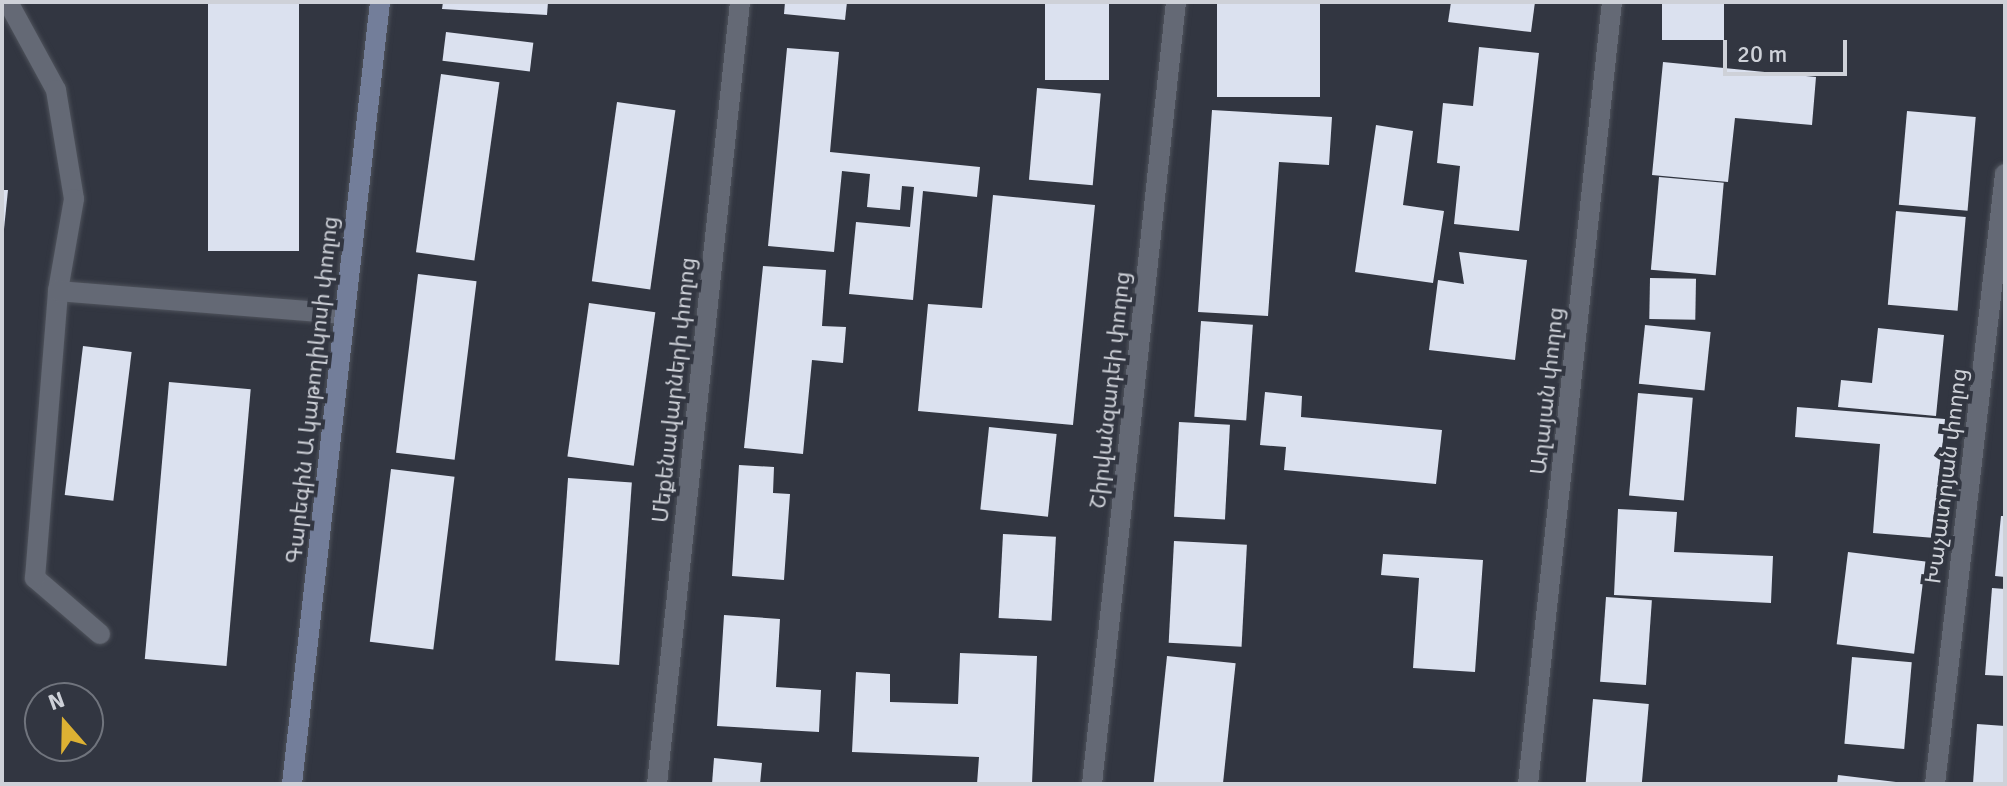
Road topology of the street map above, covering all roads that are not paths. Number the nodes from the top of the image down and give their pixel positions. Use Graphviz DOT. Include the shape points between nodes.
graph roads {
  1 [pos="8,2"];
  2 [pos="380,2"];
  3 [pos="740,2"];
  4 [pos="1176,2"];
  5 [pos="1612,2"];
  6 [pos="2005,174"];
  7 [pos="58,291"];
  8 [pos="344,314"];
  9 [pos="100,634"];
  10 [pos="292,784"];
  11 [pos="657,784"];
  12 [pos="1092,784"];
  13 [pos="1528,784"];
  14 [pos="1935,784"];
  1 -- 7 [label="street" via="56,90 74,199"];
  2 -- 8 [label="street, Գարեգին Ա կաթողիկոսի փողոց"];
  3 -- 11 [label="street, Մեքենավարների փողոց"];
  4 -- 12 [label="street, Շիրվանզադեի փողոց"];
  5 -- 13 [label="street, Աղայան փողոց"];
  6 -- 14 [label="street, Խաչատրյան փողոց"];
  7 -- 8 [label="street"];
  7 -- 9 [label="street" via="35,578"];
  8 -- 10 [label="street, Գարեգին Ա կաթողիկոսի փողոց"];
}
